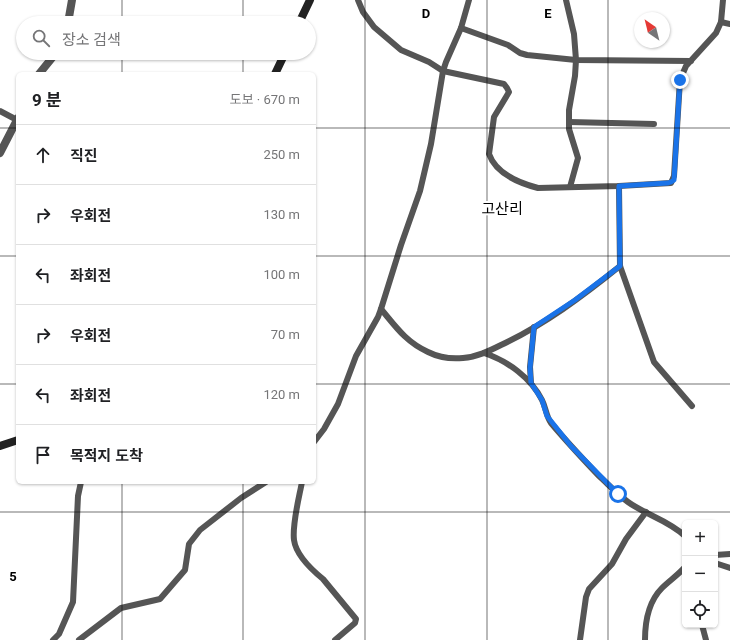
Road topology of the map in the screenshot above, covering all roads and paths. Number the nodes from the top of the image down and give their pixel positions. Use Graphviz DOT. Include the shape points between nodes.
graph roads {
  1 [pos="72,0"];
  2 [pos="310,0"];
  3 [pos="358,0"];
  4 [pos="469,0"];
  5 [pos="566,0"];
  6 [pos="723,0"];
  7 [pos="69,16"];
  8 [pos="302,16"];
  9 [pos="721,22"];
  10 [pos="730,24"];
  11 [pos="461,28"];
  12 [pos="51,60"];
  13 [pos="282,60"];
  14 [pos="576,60"];
  15 [pos="691,61"];
  16 [pos="443,71"];
  17 [pos="41,72"];
  18 [pos="276,72"];
  19 [pos="0,111"];
  20 [pos="16,118"];
  21 [pos="569,122"];
  22 [pos="16,123"];
  23 [pos="654,124"];
  24 [pos="0,153"];
  25 [pos="619,186"];
  26 [pos="570,187"];
  27 [pos="620,266"];
  28 [pos="381,309"];
  29 [pos="534,327"];
  30 [pos="484,353"];
  31 [pos="531,383"];
  32 [pos="692,406"];
  33 [pos="316,439"];
  34 [pos="16,441"];
  35 [pos="0,446"];
  36 [pos="81,484"];
  37 [pos="263,484"];
  38 [pos="302,484"];
  39 [pos="646,512"];
  40 [pos="682,534"];
  41 [pos="730,554"];
  42 [pos="718,555"];
  43 [pos="718,564"];
  44 [pos="730,568"];
  45 [pos="682,570"];
  46 [pos="703,628"];
  47 [pos="53,640"];
  48 [pos="79,640"];
  49 [pos="335,640"];
  50 [pos="580,640"];
  51 [pos="646,640"];
  52 [pos="706,640"];
  1 -- 7 [label="street"];
  2 -- 8 [label="main road"];
  3 -- 16 [label="street" via="374,27 396,47"];
  4 -- 11 [label="street"];
  5 -- 14 [label="street" via="574,34"];
  6 -- 9 [label="street"];
  9 -- 10 [label="street"];
  9 -- 15 [label="street" via="716,33"];
  11 -- 14 [label="street" via="508,45 520,53"];
  11 -- 16 [label="street"];
  12 -- 17 [label="street"];
  13 -- 18 [label="main road"];
  14 -- 15 [label="street"];
  14 -- 21 [label="street"];
  15 -- 25 [label="street" via="680,80 674,180 668,183"];
  16 -- 26 [label="street" via="504,84 508,88 509,92 494,117 489,154 490,159 503,174 525,185 538,188"];
  16 -- 28 [label="street" via="420,191"];
  19 -- 20 [label="street"];
  21 -- 23 [label="street"];
  21 -- 26 [label="street" via="578,158"];
  22 -- 24 [label="street"];
  25 -- 26 [label="street"];
  25 -- 27 [label="street"];
  27 -- 29 [label="street"];
  27 -- 32 [label="street" via="654,362"];
  28 -- 30 [label="street" via="400,333 411,343 428,352 464,358"];
  28 -- 33 [label="street" via="356,356 338,404"];
  29 -- 30 [label="street"];
  29 -- 31 [label="street" via="530,363"];
  30 -- 31 [label="street" via="505,363"];
  31 -- 39 [label="street" via="542,400 550,421 571,446 618,494"];
  34 -- 35 [label="main road"];
  36 -- 47 [label="street" via="73,602 59,634"];
  37 -- 48 [label="street" via="200,530 189,544 185,570 160,599 121,608"];
  38 -- 49 [label="street" via="294,542 302,557 324,579 356,619 355,624"];
  39 -- 40 [label="street"];
  39 -- 50 [label="street" via="612,564 589,589"];
  41 -- 42 [label="street"];
  43 -- 44 [label="street"];
  45 -- 51 [label="street" via="659,592 651,605 645,625"];
  46 -- 52 [label="street"];
}
